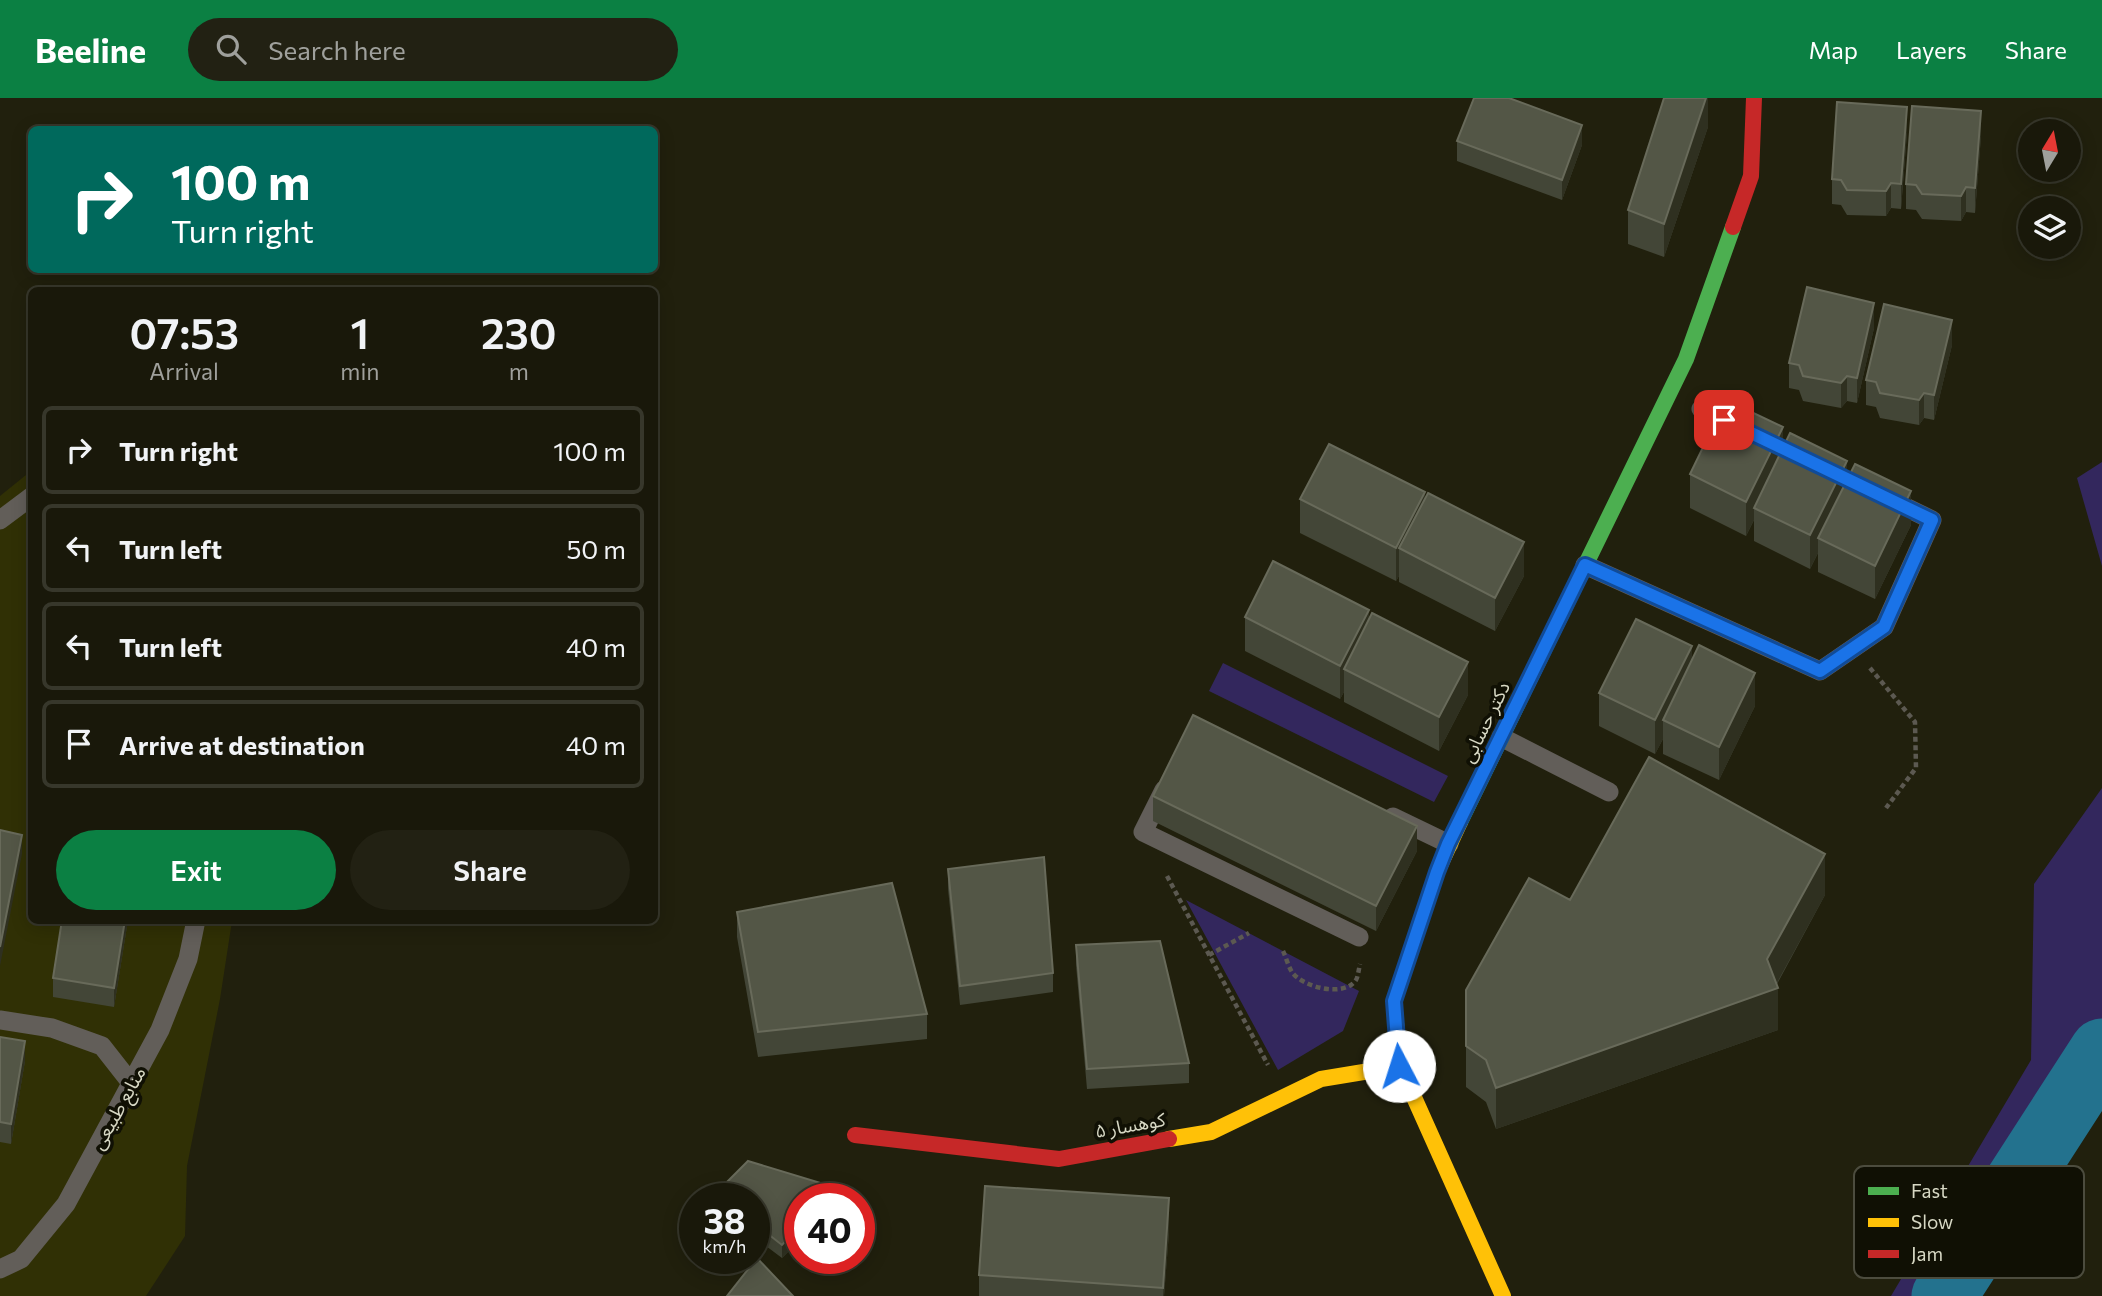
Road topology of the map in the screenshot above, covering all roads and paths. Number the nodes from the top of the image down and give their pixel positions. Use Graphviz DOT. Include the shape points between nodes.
graph roads {
  1 [pos="1754,98"];
  2 [pos="1701,409"];
  3 [pos="1762,438"];
  4 [pos="1871,491"];
  5 [pos="28,499"];
  6 [pos="0,520"];
  7 [pos="1585,565"];
  8 [pos="1853,648"];
  9 [pos="1501,737"];
  10 [pos="1173,771"];
  11 [pos="1609,792"];
  12 [pos="1886,808"];
  13 [pos="1377,810"];
  14 [pos="1143,832"];
  15 [pos="1448,844"];
  16 [pos="195,924"];
  17 [pos="1249,933"];
  18 [pos="1359,937"];
  19 [pos="1283,951"];
  20 [pos="1209,955"];
  21 [pos="1361,961"];
  22 [pos="0,1020"];
  23 [pos="1399,1066"];
  24 [pos="1270,1069"];
  25 [pos="131,1083"];
  26 [pos="855,1135"];
  27 [pos="0,1269"];
  28 [pos="1503,1296"];
  1 -- 7 [label="street, دکتر حسابی" via="1751,176 1686,359"];
  2 -- 3 [label="lane"];
  4 -- 8 [label="lane" via="1932,520 1884,627"];
  5 -- 6 [label="lane"];
  7 -- 8 [label="lane" via="1820,671"];
  7 -- 9 [label="street, دکتر حسابی"];
  8 -- 12 [label="path" via="1915,722 1916,768"];
  9 -- 11 [label="lane"];
  9 -- 15 [label="street, دکتر حسابی"];
  10 -- 14 [label="lane"];
  13 -- 15 [label="lane"];
  14 -- 18 [label="lane"];
  14 -- 20 [label="path"];
  15 -- 23 [label="street, دکتر حسابی" via="1394,1001"];
  16 -- 25 [label="lane, منابع طبیعی" via="188,959 165,1018"];
  17 -- 20 [label="path"];
  19 -- 21 [label="path" via="1292,973 1309,986 1328,989 1344,989 1356,980"];
  20 -- 24 [label="path"];
  22 -- 25 [label="lane" via="52,1028 102,1046"];
  23 -- 26 [label="street, کوهسار ۵" via="1321,1079 1210,1132 1059,1159"];
  23 -- 28 [label="street, دکتر حسابی"];
  25 -- 27 [label="lane, منابع طبیعی" via="65,1204 21,1259"];
}
